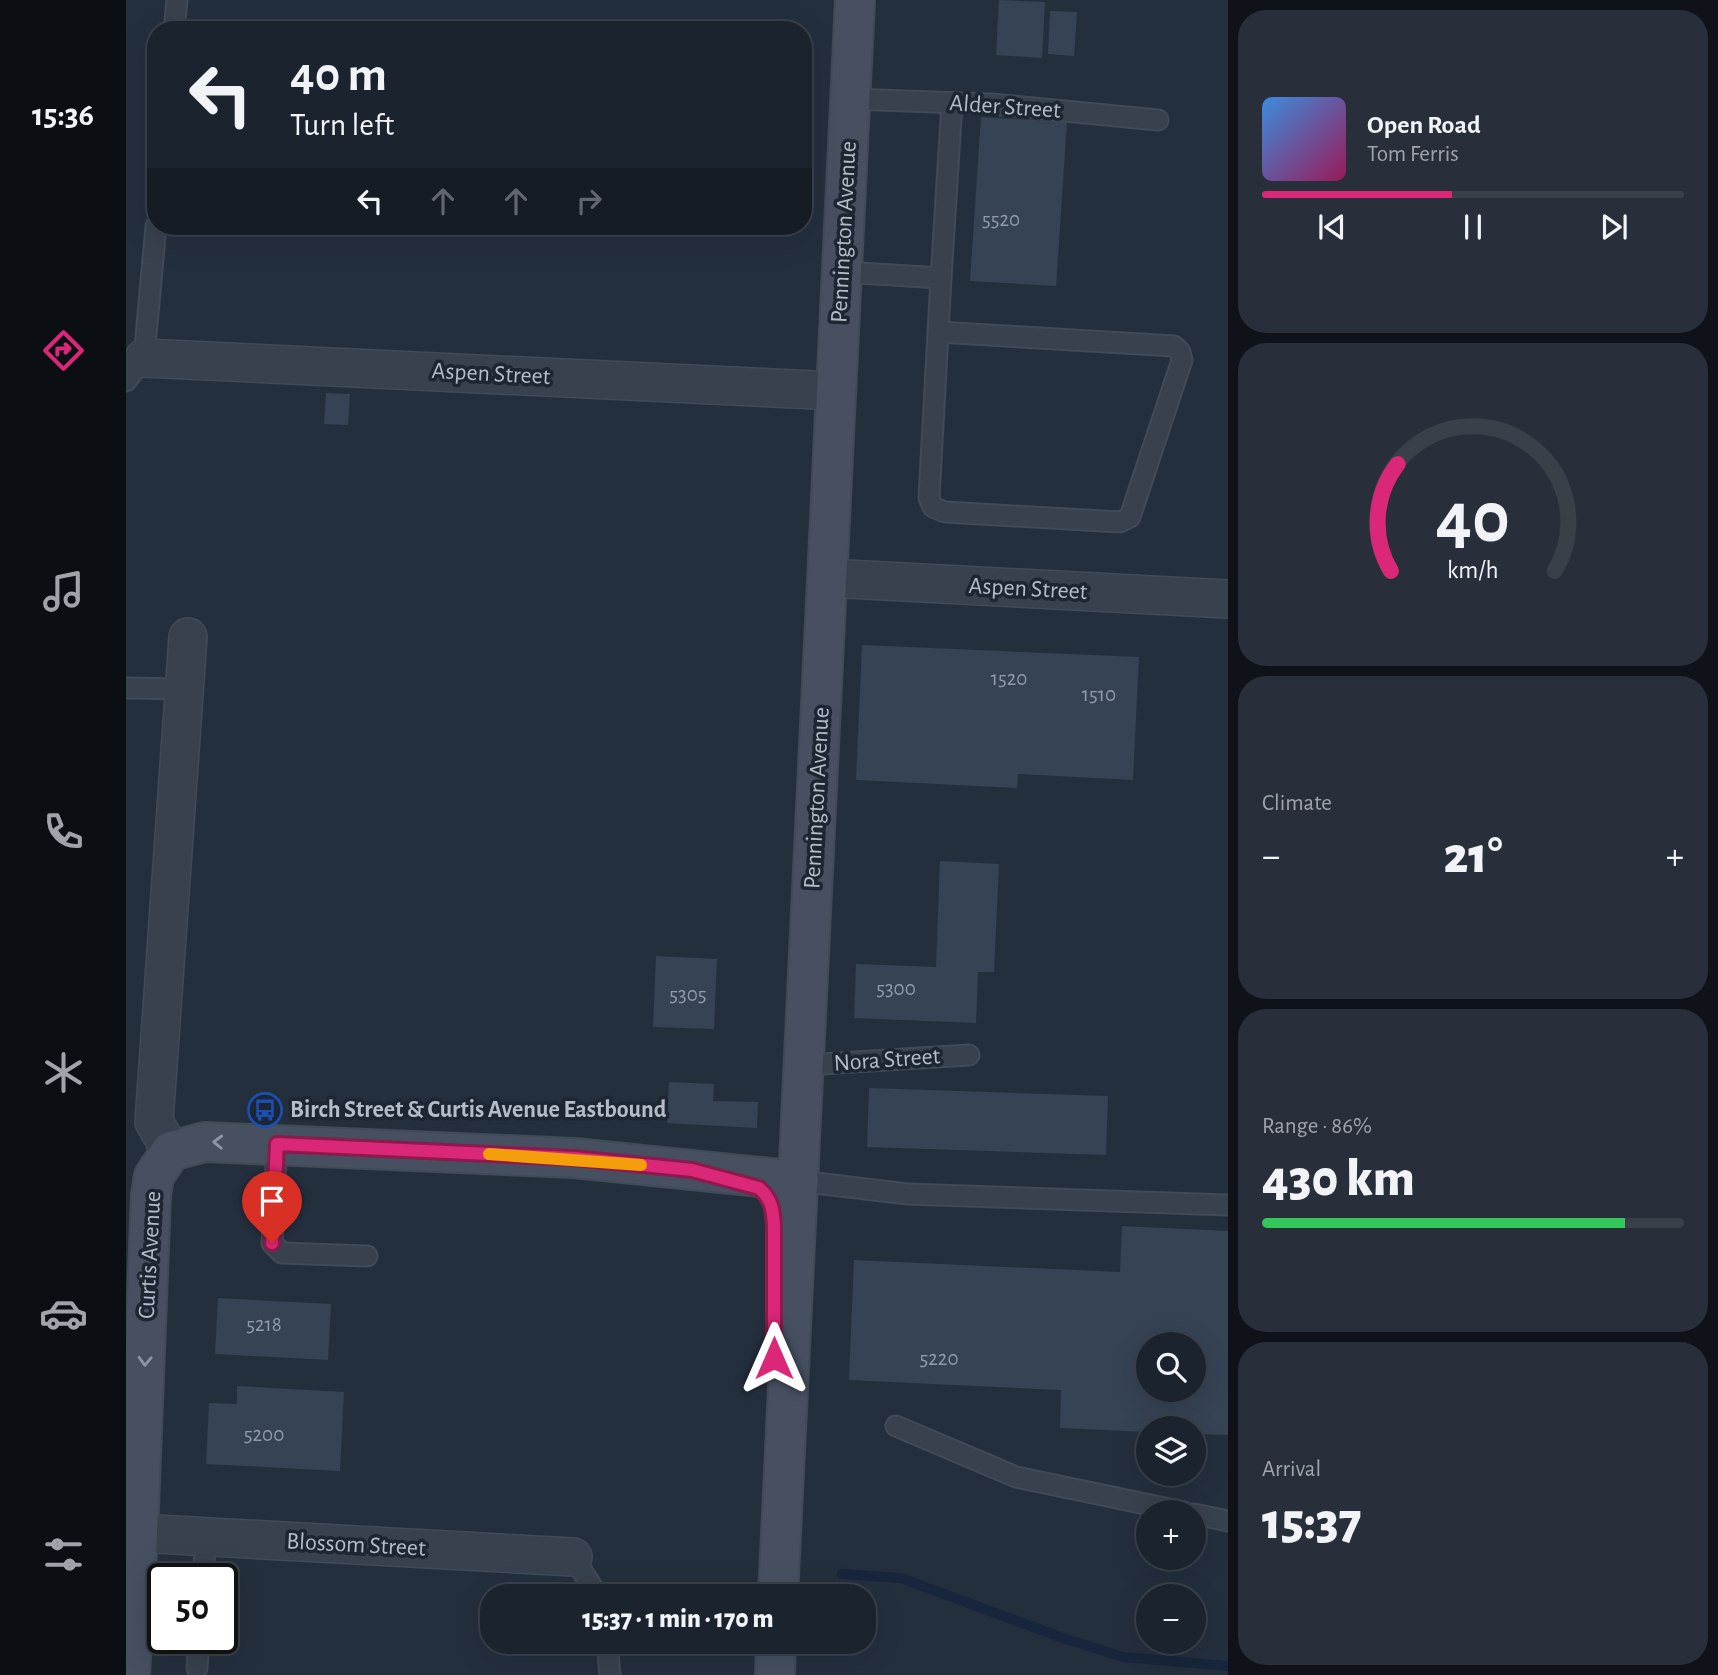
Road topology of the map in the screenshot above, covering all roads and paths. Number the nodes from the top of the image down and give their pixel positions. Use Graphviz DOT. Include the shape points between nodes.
graph roads {
  1 [pos="177,0"];
  2 [pos="855,0"];
  3 [pos="175,21"];
  4 [pos="850,100"];
  5 [pos="952,103"];
  6 [pos="1158,120"];
  7 [pos="155,235"];
  8 [pos="843,272"];
  9 [pos="942,278"];
  10 [pos="939,332"];
  11 [pos="135,370"];
  12 [pos="837,391"];
  13 [pos="828,578"];
  14 [pos="1228,600"];
  15 [pos="188,637"];
  16 [pos="126,688"];
  17 [pos="185,689"];
  18 [pos="969,1055"];
  19 [pos="805,1065"];
  20 [pos="150,1135"];
  21 [pos="277,1144"];
  22 [pos="692,1170"];
  23 [pos="799,1181"];
  24 [pos="1228,1205"];
  25 [pos="367,1256"];
  26 [pos="896,1426"];
  27 [pos="1136,1502"];
  28 [pos="1206,1516"];
  29 [pos="1228,1521"];
  30 [pos="138,1533"];
  31 [pos="206,1536"];
  32 [pos="573,1557"];
  33 [pos="204,1563"];
  34 [pos="590,1584"];
  35 [pos="776,1584"];
  36 [pos="777,1584"];
  37 [pos="198,1654"];
  38 [pos="608,1654"];
  39 [pos="197,1668"];
  40 [pos="130,1675"];
  41 [pos="610,1675"];
  1 -- 3 [label="lane"];
  2 -- 4 [label="main road, Pennington Avenue"];
  4 -- 5 [label="lane, Alder Street"];
  4 -- 8 [label="main road, Pennington Avenue"];
  5 -- 6 [label="lane, Alder Street"];
  5 -- 9 [label="lane"];
  7 -- 11 [label="lane"];
  8 -- 9 [label="lane"];
  8 -- 12 [label="main road, Pennington Avenue"];
  9 -- 10 [label="lane"];
  10 -- 10 [label="lane" via="929,498 933,506 945,512 1120,522 1130,517 1182,360 1174,346"];
  11 -- 12 [label="street, Aspen Street"];
  12 -- 13 [label="main road, Pennington Avenue"];
  13 -- 14 [label="street, Aspen Street"];
  13 -- 19 [label="main road, Pennington Avenue"];
  15 -- 17 [label="street, Curtis Avenue"];
  16 -- 17 [label="lane"];
  17 -- 20 [label="street, Curtis Avenue"];
  18 -- 19 [label="lane, Nora Street"];
  19 -- 23 [label="main road, Pennington Avenue"];
  21 -- 20 [label="main road, one-way"];
  20 -- 30 [label="main road, Curtis Avenue, one-way" via="154,1176"];
  21 -- 22 [label="main road" via="574,1158"];
  21 -- 25 [label="lane" via="272,1243 282,1253"];
  22 -- 23 [label="main road"];
  22 -- 35 [label="main road" via="759,1188 772,1208"];
  23 -- 24 [label="lane" via="907,1194"];
  23 -- 36 [label="main road, Pennington Avenue"];
  26 -- 27 [label="lane" via="1016,1477"];
  28 -- 29 [label="lane"];
  30 -- 31 [label="street, Blossom Street"];
  30 -- 40 [label="main road, Curtis Avenue"];
  31 -- 32 [label="street, Blossom Street"];
  31 -- 33 [label="lane"];
  32 -- 34 [label="lane"];
  37 -- 39 [label="lane"];
  38 -- 41 [label="lane"];
}
